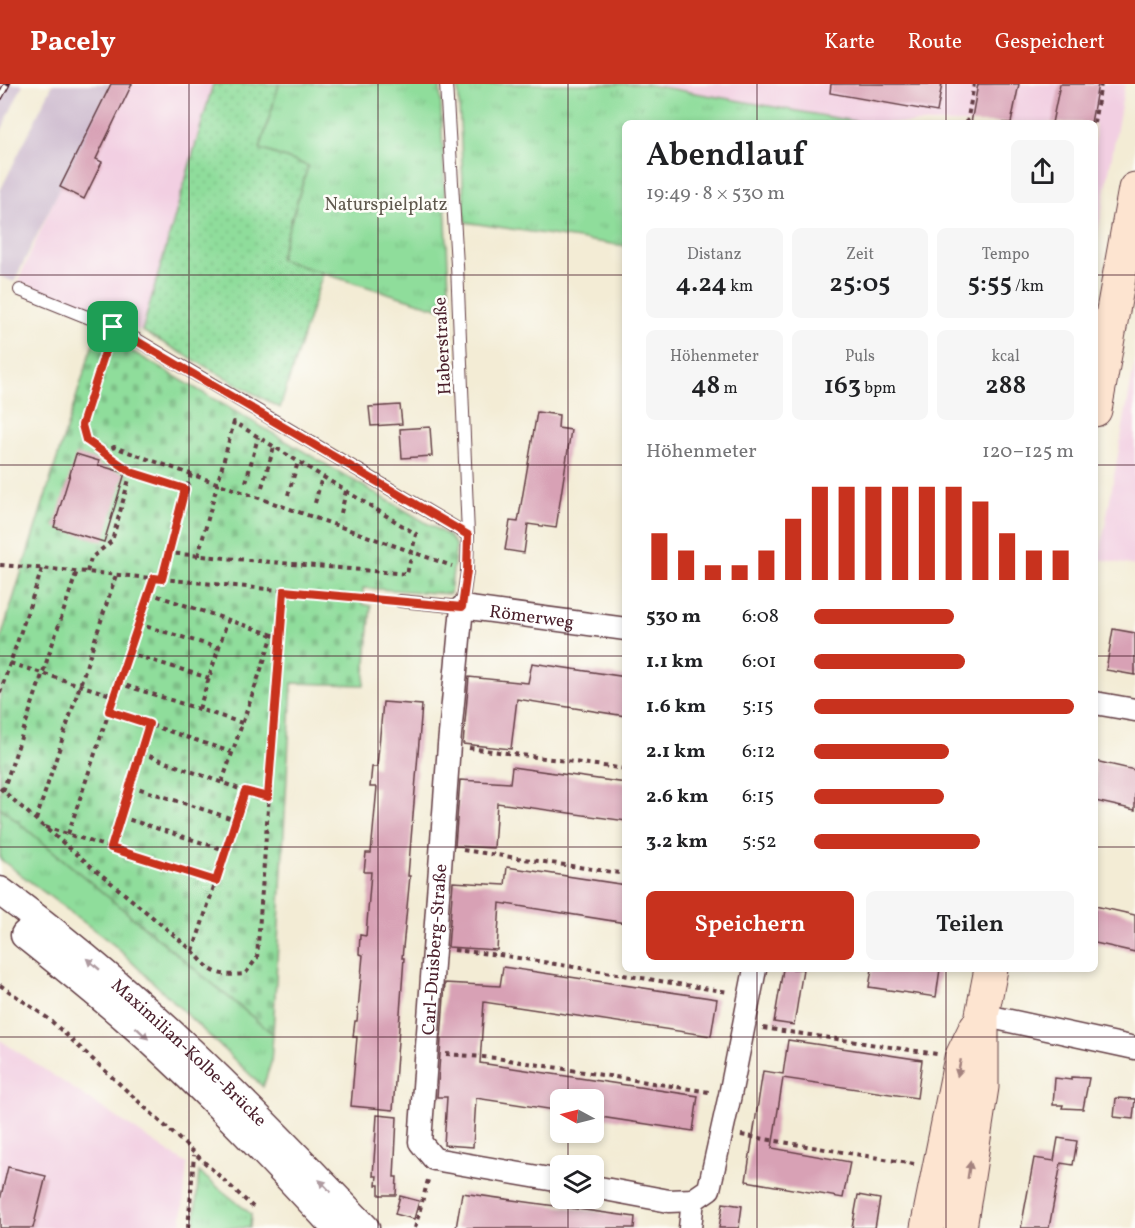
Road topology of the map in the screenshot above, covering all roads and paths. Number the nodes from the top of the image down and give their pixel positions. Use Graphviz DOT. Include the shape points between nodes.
graph roads {
  1 [pos="446,84"];
  2 [pos="974,84"];
  3 [pos="1101,84"];
  4 [pos="968,120"];
  5 [pos="1095,120"];
  6 [pos="1135,189"];
  7 [pos="20,290"];
  8 [pos="113,327"];
  9 [pos="1098,393"];
  10 [pos="258,437"];
  11 [pos="274,447"];
  12 [pos="104,453"];
  13 [pos="298,462"];
  14 [pos="131,472"];
  15 [pos="191,474"];
  16 [pos="322,477"];
  17 [pos="246,482"];
  18 [pos="216,483"];
  19 [pos="262,487"];
  20 [pos="185,489"];
  21 [pos="346,491"];
  22 [pos="288,495"];
  23 [pos="315,503"];
  24 [pos="341,513"];
  25 [pos="468,535"];
  26 [pos="168,553"];
  27 [pos="412,553"];
  28 [pos="198,556"];
  29 [pos="0,566"];
  30 [pos="42,569"];
  31 [pos="77,571"];
  32 [pos="467,571"];
  33 [pos="87,572"];
  34 [pos="116,575"];
  35 [pos="154,578"];
  36 [pos="162,579"];
  37 [pos="284,591"];
  38 [pos="149,593"];
  39 [pos="400,601"];
  40 [pos="462,607"];
  41 [pos="228,619"];
  42 [pos="138,624"];
  43 [pos="622,628"];
  44 [pos="273,635"];
  45 [pos="280,635"];
  46 [pos="219,648"];
  47 [pos="128,653"];
  48 [pos="10,663"];
  49 [pos="44,674"];
  50 [pos="209,678"];
  51 [pos="118,683"];
  52 [pos="80,686"];
  53 [pos="0,693"];
  54 [pos="114,696"];
  55 [pos="1098,704"];
  56 [pos="199,709"];
  57 [pos="1135,710"];
  58 [pos="109,711"];
  59 [pos="242,723"];
  60 [pos="149,724"];
  61 [pos="448,745"];
  62 [pos="231,752"];
  63 [pos="141,753"];
  64 [pos="622,768"];
  65 [pos="222,782"];
  66 [pos="131,786"];
  67 [pos="2,789"];
  68 [pos="245,791"];
  69 [pos="268,797"];
  70 [pos="121,817"];
  71 [pos="36,820"];
  72 [pos="236,820"];
  73 [pos="43,826"];
  74 [pos="68,834"];
  75 [pos="442,847"];
  76 [pos="111,848"];
  77 [pos="225,850"];
  78 [pos="622,873"];
  79 [pos="216,881"];
  80 [pos="0,891"];
  81 [pos="0,915"];
  82 [pos="434,948"];
  83 [pos="193,951"];
  84 [pos="754,972"];
  85 [pos="990,972"];
  86 [pos="0,985"];
  87 [pos="750,995"];
  88 [pos="982,1015"];
  89 [pos="744,1025"];
  90 [pos="1135,1048"];
  91 [pos="426,1052"];
  92 [pos="961,1058"];
  93 [pos="730,1095"];
  94 [pos="722,1131"];
  95 [pos="194,1155"];
  96 [pos="434,1159"];
  97 [pos="939,1168"];
  98 [pos="550,1179"];
  99 [pos="604,1189"];
  100 [pos="693,1200"];
  101 [pos="253,1207"];
  102 [pos="188,1228"];
  103 [pos="336,1228"];
  104 [pos="365,1228"];
  105 [pos="415,1228"];
  106 [pos="690,1228"];
  107 [pos="927,1228"];
  108 [pos="960,1228"];
  1 -- 25 [label="lane, Haberstraße"];
  2 -- 4 [label="path"];
  3 -- 5 [label="path"];
  6 -- 9 [label="main road"];
  7 -- 8 [label="lane"];
  8 -- 12 [label="path" via="82,425 86,440"];
  8 -- 25 [label="lane"];
  10 -- 11 [label="path"];
  10 -- 17 [label="path"];
  10 -- 18 [label="path" via="234,422"];
  11 -- 13 [label="path"];
  11 -- 19 [label="path"];
  12 -- 14 [label="path"];
  12 -- 15 [label="path" via="114,447"];
  13 -- 16 [label="path"];
  13 -- 22 [label="path"];
  14 -- 20 [label="path"];
  14 -- 33 [label="path" via="112,542 91,558"];
  15 -- 18 [label="path"];
  15 -- 20 [label="path"];
  16 -- 21 [label="path"];
  16 -- 23 [label="path"];
  18 -- 27 [label="path"];
  18 -- 28 [label="path"];
  20 -- 26 [label="path"];
  21 -- 24 [label="path"];
  21 -- 27 [label="path" via="416,534"];
  25 -- 32 [label="lane, Haberstraße"];
  26 -- 28 [label="path"];
  26 -- 36 [label="path"];
  27 -- 28 [label="path" via="407,573"];
  27 -- 32 [label="path"];
  29 -- 30 [label="path"];
  30 -- 31 [label="path"];
  30 -- 48 [label="path"];
  31 -- 33 [label="path"];
  31 -- 49 [label="path"];
  32 -- 40 [label="lane, Haberstraße"];
  33 -- 34 [label="path"];
  34 -- 35 [label="path"];
  34 -- 52 [label="path"];
  35 -- 36 [label="path"];
  35 -- 38 [label="path"];
  36 -- 37 [label="path"];
  37 -- 39 [label="path"];
  37 -- 45 [label="path"];
  38 -- 41 [label="path"];
  38 -- 42 [label="path"];
  39 -- 40 [label="lane, Römerweg"];
  40 -- 43 [label="street, Römerweg"];
  40 -- 61 [label="street, Carl-Duisberg-Straße"];
  41 -- 44 [label="path"];
  41 -- 46 [label="path"];
  42 -- 46 [label="path"];
  42 -- 47 [label="path"];
  44 -- 45 [label="path"];
  44 -- 59 [label="path"];
  45 -- 69 [label="path"];
  46 -- 50 [label="path"];
  47 -- 50 [label="path"];
  47 -- 51 [label="path"];
  48 -- 49 [label="path"];
  48 -- 53 [label="path"];
  49 -- 52 [label="path"];
  49 -- 67 [label="path"];
  50 -- 56 [label="path"];
  51 -- 54 [label="path"];
  51 -- 56 [label="path"];
  52 -- 54 [label="path"];
  52 -- 71 [label="path"];
  54 -- 58 [label="path"];
  55 -- 57 [label="street"];
  56 -- 59 [label="path"];
  58 -- 60 [label="path"];
  58 -- 74 [label="path"];
  59 -- 62 [label="path"];
  60 -- 62 [label="path"];
  60 -- 63 [label="path"];
  61 -- 64 [label="path"];
  61 -- 75 [label="street, Carl-Duisberg-Straße"];
  62 -- 65 [label="path"];
  63 -- 65 [label="path"];
  63 -- 66 [label="path"];
  65 -- 68 [label="path"];
  66 -- 70 [label="path"];
  66 -- 72 [label="path"];
  67 -- 71 [label="path"];
  68 -- 69 [label="path"];
  68 -- 72 [label="path"];
  69 -- 83 [label="path" via="257,958 245,974 225,976 208,969"];
  70 -- 76 [label="path"];
  70 -- 77 [label="path"];
  71 -- 73 [label="path"];
  72 -- 77 [label="path"];
  73 -- 74 [label="path"];
  73 -- 83 [label="path"];
  74 -- 76 [label="path"];
  75 -- 78 [label="path"];
  75 -- 82 [label="street, Carl-Duisberg-Straße"];
  76 -- 79 [label="path"];
  77 -- 79 [label="path"];
  79 -- 83 [label="path"];
  104 -- 80 [label="street, Maximilian-Kolbe-Brücke, one-way" via="222,1080 140,1004"];
  81 -- 103 [label="street, Maximilian-Kolbe-Brücke, one-way" via="127,1019 224,1111"];
  82 -- 87 [label="path"];
  82 -- 91 [label="street, Carl-Duisberg-Straße"];
  84 -- 87 [label="street"];
  85 -- 88 [label="main road"];
  86 -- 95 [label="path" via="49,1020"];
  87 -- 89 [label="street"];
  88 -- 90 [label="street"];
  88 -- 92 [label="main road"];
  108 -- 88 [label="main road, one-way" via="982,1087"];
  89 -- 92 [label="path"];
  89 -- 93 [label="street"];
  91 -- 93 [label="path" via="496,1058"];
  91 -- 96 [label="street, Carl-Duisberg-Straße" via="420,1142"];
  92 -- 97 [label="main road, one-way"];
  93 -- 94 [label="street"];
  94 -- 97 [label="path"];
  94 -- 100 [label="street" via="708,1189"];
  95 -- 101 [label="path"];
  95 -- 102 [label="path"];
  96 -- 98 [label="street"];
  96 -- 105 [label="path"];
  97 -- 107 [label="main road"];
  99 -- 100 [label="street" via="669,1201"];
  100 -- 106 [label="street"];
}
